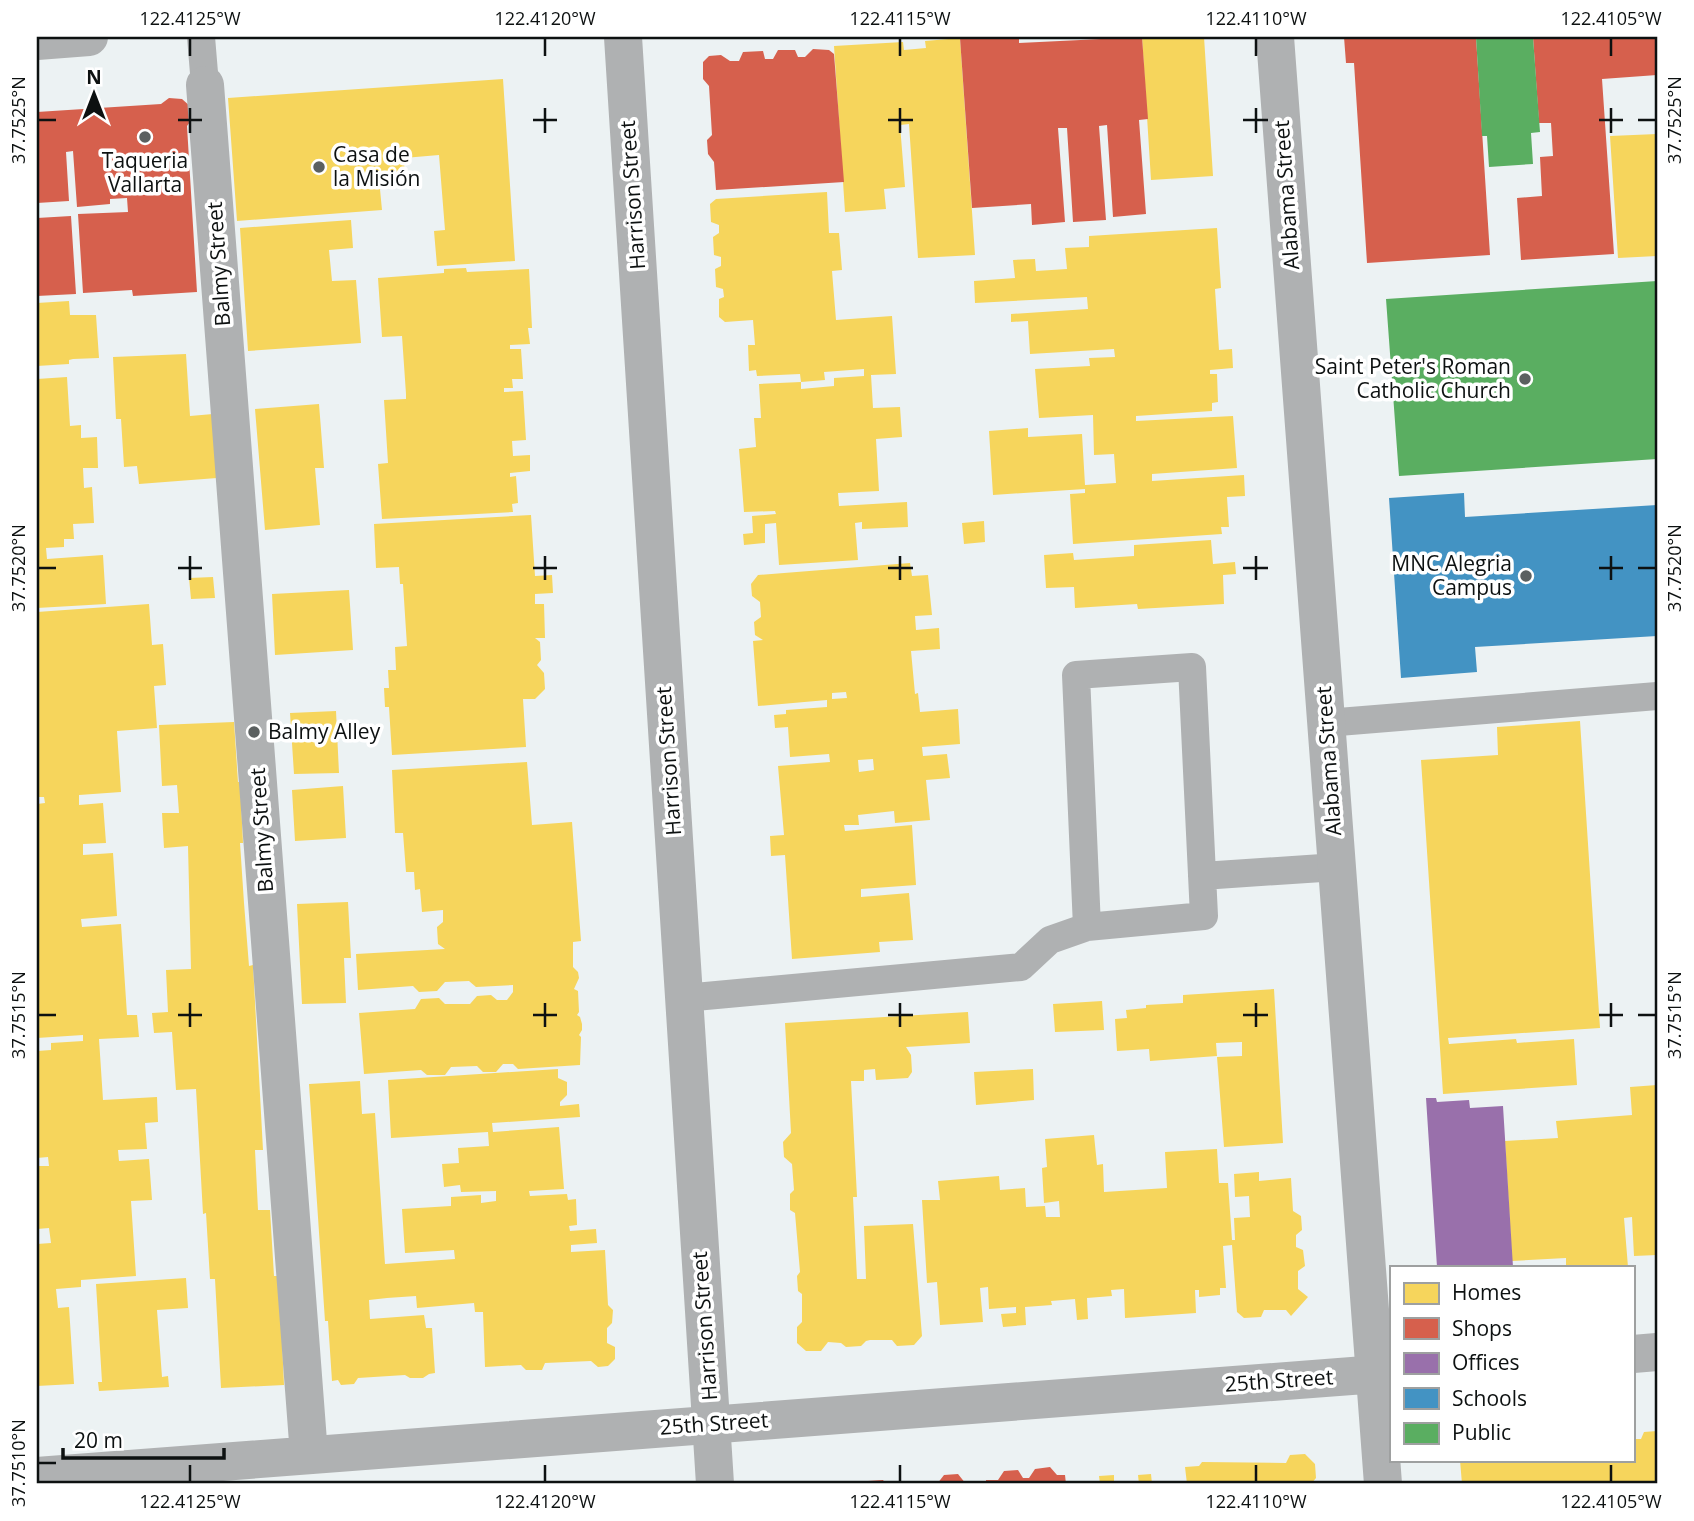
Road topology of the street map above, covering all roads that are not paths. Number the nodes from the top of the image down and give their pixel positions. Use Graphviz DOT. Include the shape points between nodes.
graph roads {
  1 [pos="89,37"];
  2 [pos="201,37"];
  3 [pos="623,37"];
  4 [pos="1275,37"];
  5 [pos="37,41"];
  6 [pos="205,85"];
  7 [pos="1657,696"];
  8 [pos="1326,723"];
  9 [pos="1337,867"];
  10 [pos="1202,876"];
  11 [pos="1087,928"];
  12 [pos="684,998"];
  13 [pos="1657,1352"];
  14 [pos="1634,1354"];
  15 [pos="1382,1373"];
  16 [pos="711,1425"];
  17 [pos="309,1455"];
  18 [pos="37,1476"];
  19 [pos="715,1484"];
  20 [pos="1382,1484"];
  1 -- 5 [label="street"];
  2 -- 6 [label="lane, Balmy Street"];
  3 -- 12 [label="street, Harrison Street"];
  4 -- 8 [label="street, Alabama Street"];
  6 -- 17 [label="street, Balmy Street"];
  7 -- 8 [label="lane"];
  8 -- 9 [label="street, Alabama Street"];
  9 -- 10 [label="lane"];
  9 -- 15 [label="street, Alabama Street"];
  10 -- 11 [label="lane" via="1204,916"];
  10 -- 11 [label="lane" via="1192,667 1076,675"];
  11 -- 12 [label="lane" via="1050,940 1021,967"];
  12 -- 16 [label="street, Harrison Street"];
  13 -- 14 [label="street"];
  15 -- 16 [label="street, 25th Street"];
  15 -- 20 [label="street, Alabama Street"];
  16 -- 17 [label="street, 25th Street"];
  16 -- 19 [label="street, Harrison Street"];
  17 -- 18 [label="street, 25th Street"];
}
